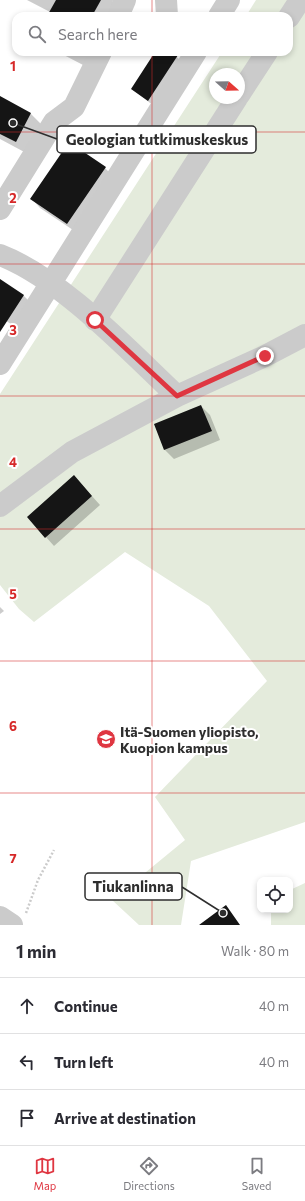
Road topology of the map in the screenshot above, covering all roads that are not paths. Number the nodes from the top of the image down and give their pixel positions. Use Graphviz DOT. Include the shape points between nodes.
graph roads {
  1 [pos="125,0"];
  2 [pos="166,0"];
  3 [pos="229,0"];
  4 [pos="300,0"];
  5 [pos="120,12"];
  6 [pos="167,12"];
  7 [pos="222,12"];
  8 [pos="292,12"];
  9 [pos="99,56"];
  10 [pos="194,56"];
  11 [pos="264,56"];
  12 [pos="245,86"];
  13 [pos="233,104"];
  14 [pos="0,209"];
  15 [pos="0,255"];
  16 [pos="52,284"];
  17 [pos="95,320"];
  18 [pos="305,335"];
  19 [pos="0,364"];
  20 [pos="177,396"];
  21 [pos="0,506"];
  22 [pos="0,918"];
  23 [pos="18,921"];
  1 -- 5 [label="street"];
  2 -- 6 [label="street"];
  3 -- 7 [label="street"];
  4 -- 8 [label="street"];
  9 -- 14 [label="street" via="74,107 54,122"];
  10 -- 16 [label="street"];
  11 -- 12 [label="street"];
  13 -- 17 [label="street"];
  15 -- 16 [label="street"];
  16 -- 17 [label="street"];
  16 -- 19 [label="street"];
  17 -- 20 [label="street"];
  18 -- 20 [label="street"];
  20 -- 21 [label="street" via="72,452"];
  22 -- 23 [label="street"];
}
